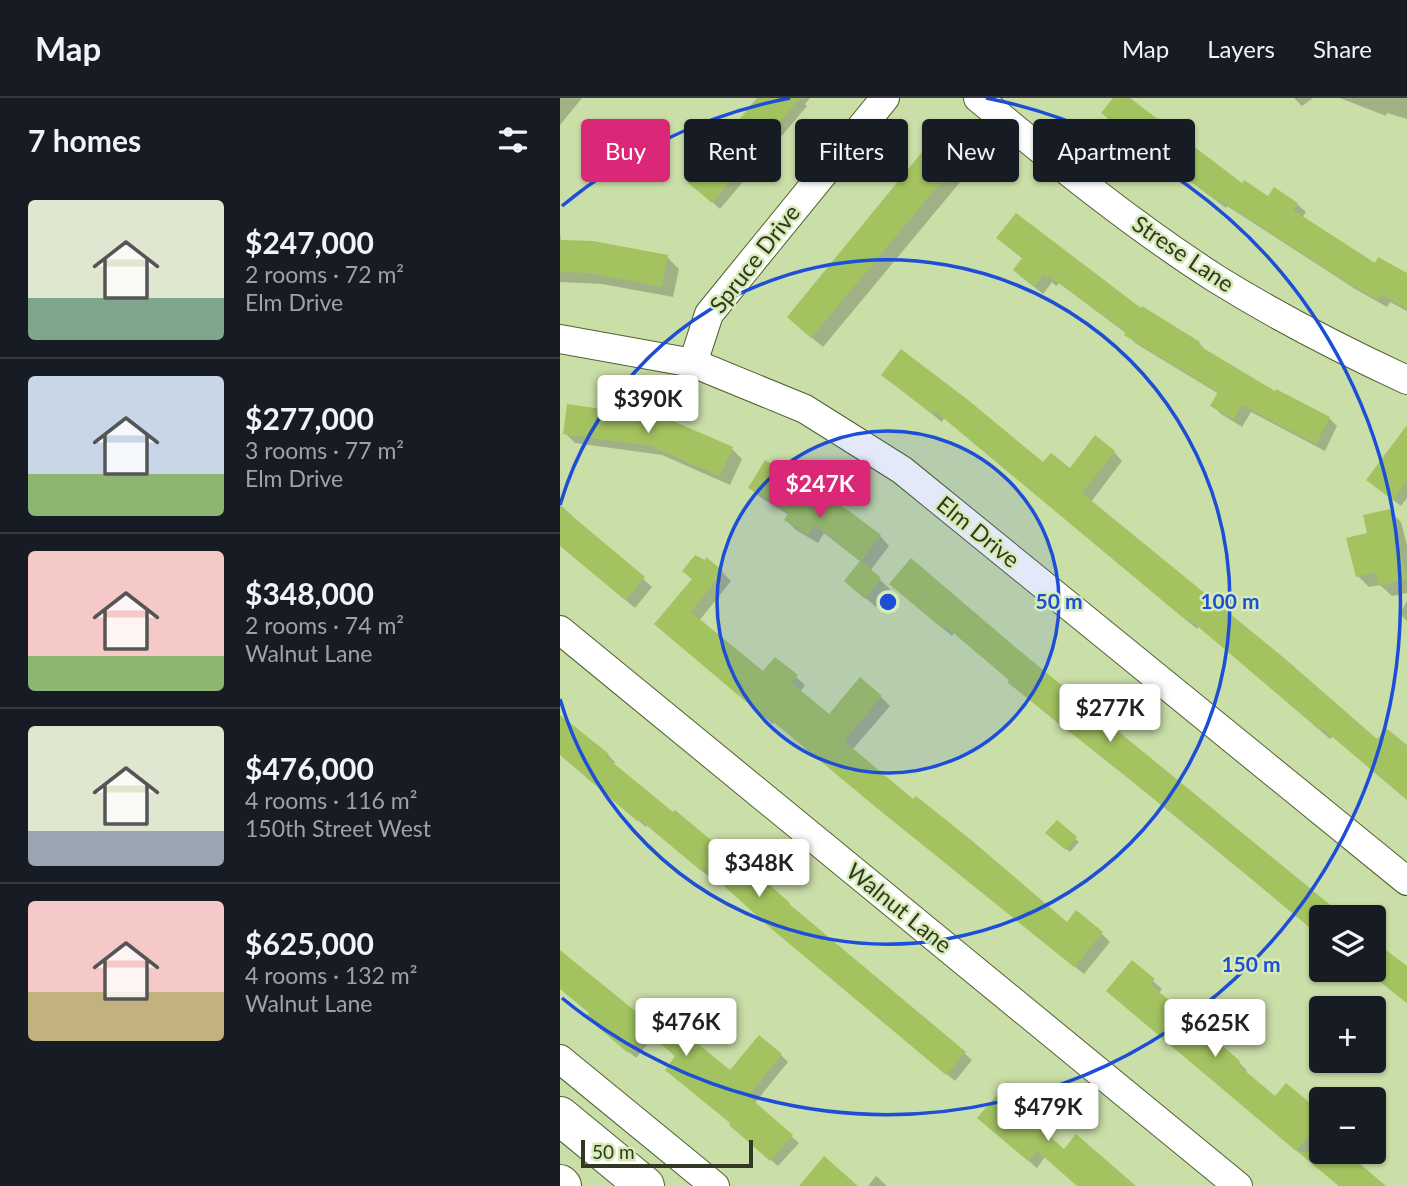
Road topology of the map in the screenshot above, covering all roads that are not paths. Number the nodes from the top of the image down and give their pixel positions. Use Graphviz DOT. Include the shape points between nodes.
graph roads {
  1 [pos="885,98"];
  2 [pos="978,98"];
  3 [pos="560,339"];
  4 [pos="693,363"];
  5 [pos="1407,380"];
  6 [pos="560,630"];
  7 [pos="1407,881"];
  8 [pos="560,1059"];
  9 [pos="560,1116"];
  10 [pos="645,1186"];
  11 [pos="715,1186"];
  12 [pos="1238,1186"];
  1 -- 4 [label="street, Spruce Drive" via="709,314"];
  2 -- 5 [label="street, Strese Lane" via="1093,192 1215,278"];
  3 -- 4 [label="street, Elm Drive"];
  4 -- 7 [label="street, Elm Drive" via="806,409 902,470"];
  6 -- 12 [label="street, Walnut Lane"];
  8 -- 11 [label="street"];
  9 -- 10 [label="highway"];
}
